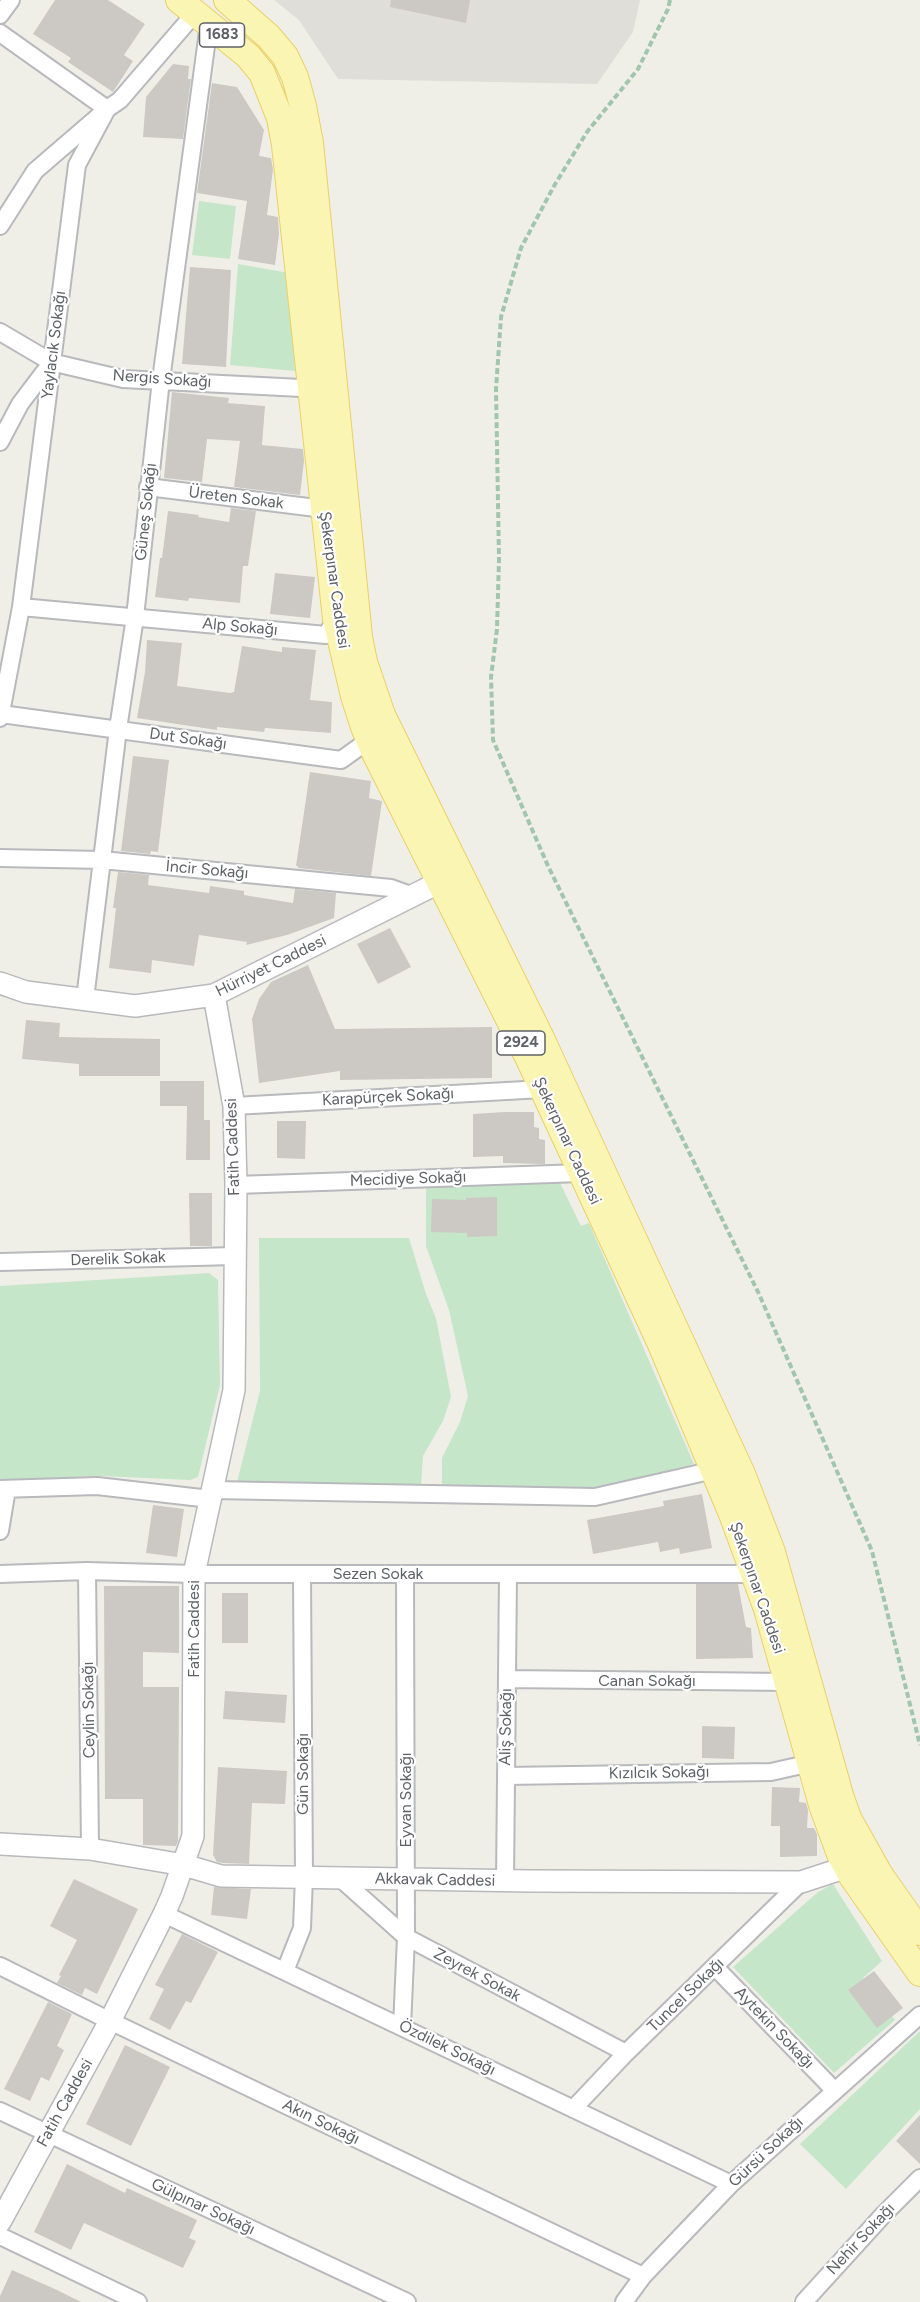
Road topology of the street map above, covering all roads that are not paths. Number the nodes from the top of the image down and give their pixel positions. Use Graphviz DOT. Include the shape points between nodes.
graph roads {
  1 [pos="10,0"];
  2 [pos="227,0"];
  3 [pos="194,12"];
  4 [pos="0,15"];
  5 [pos="0,33"];
  6 [pos="285,56"];
  7 [pos="262,73"];
  8 [pos="107,109"];
  9 [pos="0,226"];
  10 [pos="0,332"];
  11 [pos="51,362"];
  12 [pos="161,380"];
  13 [pos="323,389"];
  14 [pos="0,442"];
  15 [pos="148,487"];
  16 [pos="324,509"];
  17 [pos="21,607"];
  18 [pos="135,617"];
  19 [pos="336,619"];
  20 [pos="0,716"];
  21 [pos="118,729"];
  22 [pos="369,740"];
  23 [pos="0,858"];
  24 [pos="102,861"];
  25 [pos="450,877"];
  26 [pos="413,896"];
  27 [pos="0,983"];
  28 [pos="214,995"];
  29 [pos="85,999"];
  30 [pos="543,1089"];
  31 [pos="234,1106"];
  32 [pos="581,1173"];
  33 [pos="236,1185"];
  34 [pos="235,1256"];
  35 [pos="0,1262"];
  36 [pos="714,1470"];
  37 [pos="4,1489"];
  38 [pos="211,1494"];
  39 [pos="0,1531"];
  40 [pos="87,1571"];
  41 [pos="0,1574"];
  42 [pos="194,1574"];
  43 [pos="302,1574"];
  44 [pos="405,1574"];
  45 [pos="508,1574"];
  46 [pos="755,1574"];
  47 [pos="507,1679"];
  48 [pos="788,1682"];
  49 [pos="811,1763"];
  50 [pos="506,1776"];
  51 [pos="0,1844"];
  52 [pos="90,1849"];
  53 [pos="856,1860"];
  54 [pos="184,1865"];
  55 [pos="304,1877"];
  56 [pos="340,1878"];
  57 [pos="406,1879"];
  58 [pos="505,1881"];
  59 [pos="801,1882"];
  60 [pos="164,1914"];
  61 [pos="920,1932"];
  62 [pos="406,1937"];
  63 [pos="0,1966"];
  64 [pos="715,1967"];
  65 [pos="285,1971"];
  66 [pos="920,1973"];
  67 [pos="920,2015"];
  68 [pos="110,2021"];
  69 [pos="402,2027"];
  70 [pos="626,2053"];
  71 [pos="834,2090"];
  72 [pos="573,2109"];
  73 [pos="0,2111"];
  74 [pos="48,2134"];
  75 [pos="920,2178"];
  76 [pos="731,2184"];
  77 [pos="0,2222"];
  78 [pos="0,2236"];
  79 [pos="643,2276"];
  80 [pos="138,2302"];
  81 [pos="407,2302"];
  82 [pos="624,2302"];
  83 [pos="804,2302"];
  1 -- 4 [label="street"];
  2 -- 6 [label="main road, 1683"];
  3 -- 7 [label="main road, 1683" via="248,56"];
  3 -- 8 [label="street, Yaylacık Sokağı" via="120,100"];
  3 -- 12 [label="street, Güneş Sokağı"];
  5 -- 8 [label="street"];
  6 -- 13 [label="main road, Şekerpınar Caddesi / 2924" via="295,77 310,143"];
  7 -- 13 [label="main road, Şekerpınar Caddesi / 2924" via="274,100 285,145"];
  8 -- 9 [label="street" via="35,171"];
  8 -- 11 [label="street, Yaylacık Sokağı" via="77,165"];
  10 -- 11 [label="street, Nergis Sokağı"];
  11 -- 12 [label="street, Nergis Sokağı" via="123,379"];
  11 -- 14 [label="street" via="20,404"];
  11 -- 17 [label="street, Yaylacık Sokağı"];
  12 -- 13 [label="street, Nergis Sokağı"];
  12 -- 15 [label="street, Güneş Sokağı"];
  13 -- 16 [label="main road, Şekerpınar Caddesi / 2924"];
  13 -- 25 [label="main road, Şekerpınar Caddesi / 2924" via="364,662 390,736"];
  15 -- 16 [label="street, Üreten Sokak"];
  15 -- 18 [label="street, Güneş Sokağı"];
  16 -- 19 [label="main road, Şekerpınar Caddesi / 2924"];
  17 -- 18 [label="street"];
  17 -- 20 [label="street, Yaylacık Sokağı"];
  18 -- 19 [label="street, Alp Sokağı" via="326,635"];
  18 -- 21 [label="street, Güneş Sokağı"];
  19 -- 22 [label="main road, Şekerpınar Caddesi / 2924"];
  20 -- 21 [label="street, Dut Sokağı"];
  21 -- 22 [label="street, Dut Sokağı" via="341,760"];
  21 -- 24 [label="street, Güneş Sokağı"];
  22 -- 25 [label="main road, Şekerpınar Caddesi / 2924"];
  23 -- 24 [label="street, İncir Sokağı"];
  24 -- 26 [label="street, İncir Sokağı" via="391,888"];
  24 -- 29 [label="street, Güneş Sokağı"];
  25 -- 26 [label="street, Hürriyet Caddesi"];
  25 -- 30 [label="main road, Şekerpınar Caddesi / 2924"];
  25 -- 53 [label="main road, Şekerpınar Caddesi / 2924" via="542,1038 742,1474 772,1552 848,1818"];
  26 -- 28 [label="street, Hürriyet Caddesi"];
  27 -- 29 [label="street, Hürriyet Caddesi" via="26,992"];
  28 -- 29 [label="street, Hürriyet Caddesi" via="135,1006"];
  28 -- 31 [label="street, Fatih Caddesi"];
  30 -- 31 [label="street, Karapürçek Sokağı"];
  30 -- 32 [label="main road, Şekerpınar Caddesi / 2924"];
  31 -- 33 [label="street, Fatih Caddesi"];
  32 -- 33 [label="street, Mecidiye Sokağı"];
  32 -- 36 [label="main road, Şekerpınar Caddesi / 2924" via="660,1342"];
  33 -- 34 [label="street, Fatih Caddesi"];
  34 -- 35 [label="street, Derelik Sokak"];
  34 -- 38 [label="street, Fatih Caddesi" via="234,1390"];
  36 -- 38 [label="street" via="594,1497"];
  36 -- 46 [label="main road, Şekerpınar Caddesi / 2924"];
  37 -- 38 [label="street" via="97,1486"];
  37 -- 39 [label="street"];
  38 -- 42 [label="street, Fatih Caddesi"];
  40 -- 41 [label="street, Sezen Sokak"];
  40 -- 42 [label="street, Sezen Sokak"];
  40 -- 52 [label="street, Ceylin Sokağı"];
  42 -- 43 [label="street, Sezen Sokak"];
  42 -- 54 [label="street, Fatih Caddesi" via="193,1836"];
  43 -- 44 [label="street, Sezen Sokak"];
  43 -- 55 [label="street, Gün Sokağı"];
  44 -- 45 [label="street, Sezen Sokak"];
  44 -- 57 [label="street, Eyvan Sokağı"];
  45 -- 46 [label="street, Sezen Sokak"];
  45 -- 47 [label="street, Aliş Sokağı"];
  46 -- 48 [label="main road, Şekerpınar Caddesi / 2924"];
  47 -- 48 [label="street, Canan Sokağı"];
  47 -- 50 [label="street, Aliş Sokağı"];
  48 -- 49 [label="main road, Şekerpınar Caddesi / 2924"];
  49 -- 50 [label="street, Kızılcık Sokağı" via="771,1772"];
  49 -- 53 [label="main road, Şekerpınar Caddesi / 2924" via="831,1834"];
  50 -- 58 [label="street, Aliş Sokağı"];
  51 -- 52 [label="street, Akkavak Caddesi"];
  52 -- 54 [label="street, Akkavak Caddesi"];
  53 -- 59 [label="street, Akkavak Caddesi"];
  53 -- 61 [label="main road, Şekerpınar Caddesi / 2924"];
  53 -- 66 [label="main road, Şekerpınar Caddesi / 2924"];
  54 -- 55 [label="street, Akkavak Caddesi" via="221,1876"];
  54 -- 60 [label="street, Fatih Caddesi"];
  55 -- 56 [label="street, Akkavak Caddesi"];
  55 -- 65 [label="street, Gün Sokağı" via="302,1928"];
  56 -- 57 [label="street, Akkavak Caddesi"];
  56 -- 62 [label="street, Zeyrek Sokak"];
  57 -- 58 [label="street, Akkavak Caddesi"];
  57 -- 62 [label="street, Eyvan Sokağı"];
  58 -- 59 [label="street, Akkavak Caddesi"];
  59 -- 64 [label="street, Tuncel Sokağı"];
  60 -- 65 [label="street, Özdilek Sokağı"];
  60 -- 68 [label="street, Fatih Caddesi"];
  62 -- 69 [label="street, Eyvan Sokağı"];
  62 -- 70 [label="street, Zeyrek Sokak"];
  63 -- 68 [label="street, Akın Sokağı"];
  64 -- 70 [label="street, Tuncel Sokağı"];
  64 -- 71 [label="street, Aytekin Sokağı"];
  65 -- 69 [label="street, Özdilek Sokağı"];
  67 -- 71 [label="street, Gürsü Sokağı"];
  68 -- 74 [label="street, Fatih Caddesi"];
  68 -- 79 [label="street, Akın Sokağı"];
  69 -- 72 [label="street, Özdilek Sokağı"];
  70 -- 72 [label="street, Tuncel Sokağı"];
  71 -- 76 [label="street, Gürsü Sokağı"];
  72 -- 76 [label="street, Özdilek Sokağı"];
  73 -- 74 [label="street, Gülpınar Sokağı"];
  74 -- 77 [label="street, Fatih Caddesi"];
  74 -- 81 [label="street, Gülpınar Sokağı"];
  75 -- 83 [label="street, Nehir Sokağı"];
  76 -- 79 [label="street, Gürsü Sokağı"];
  78 -- 80 [label="street"];
  79 -- 82 [label="street, Gürsü Sokağı"];
}
